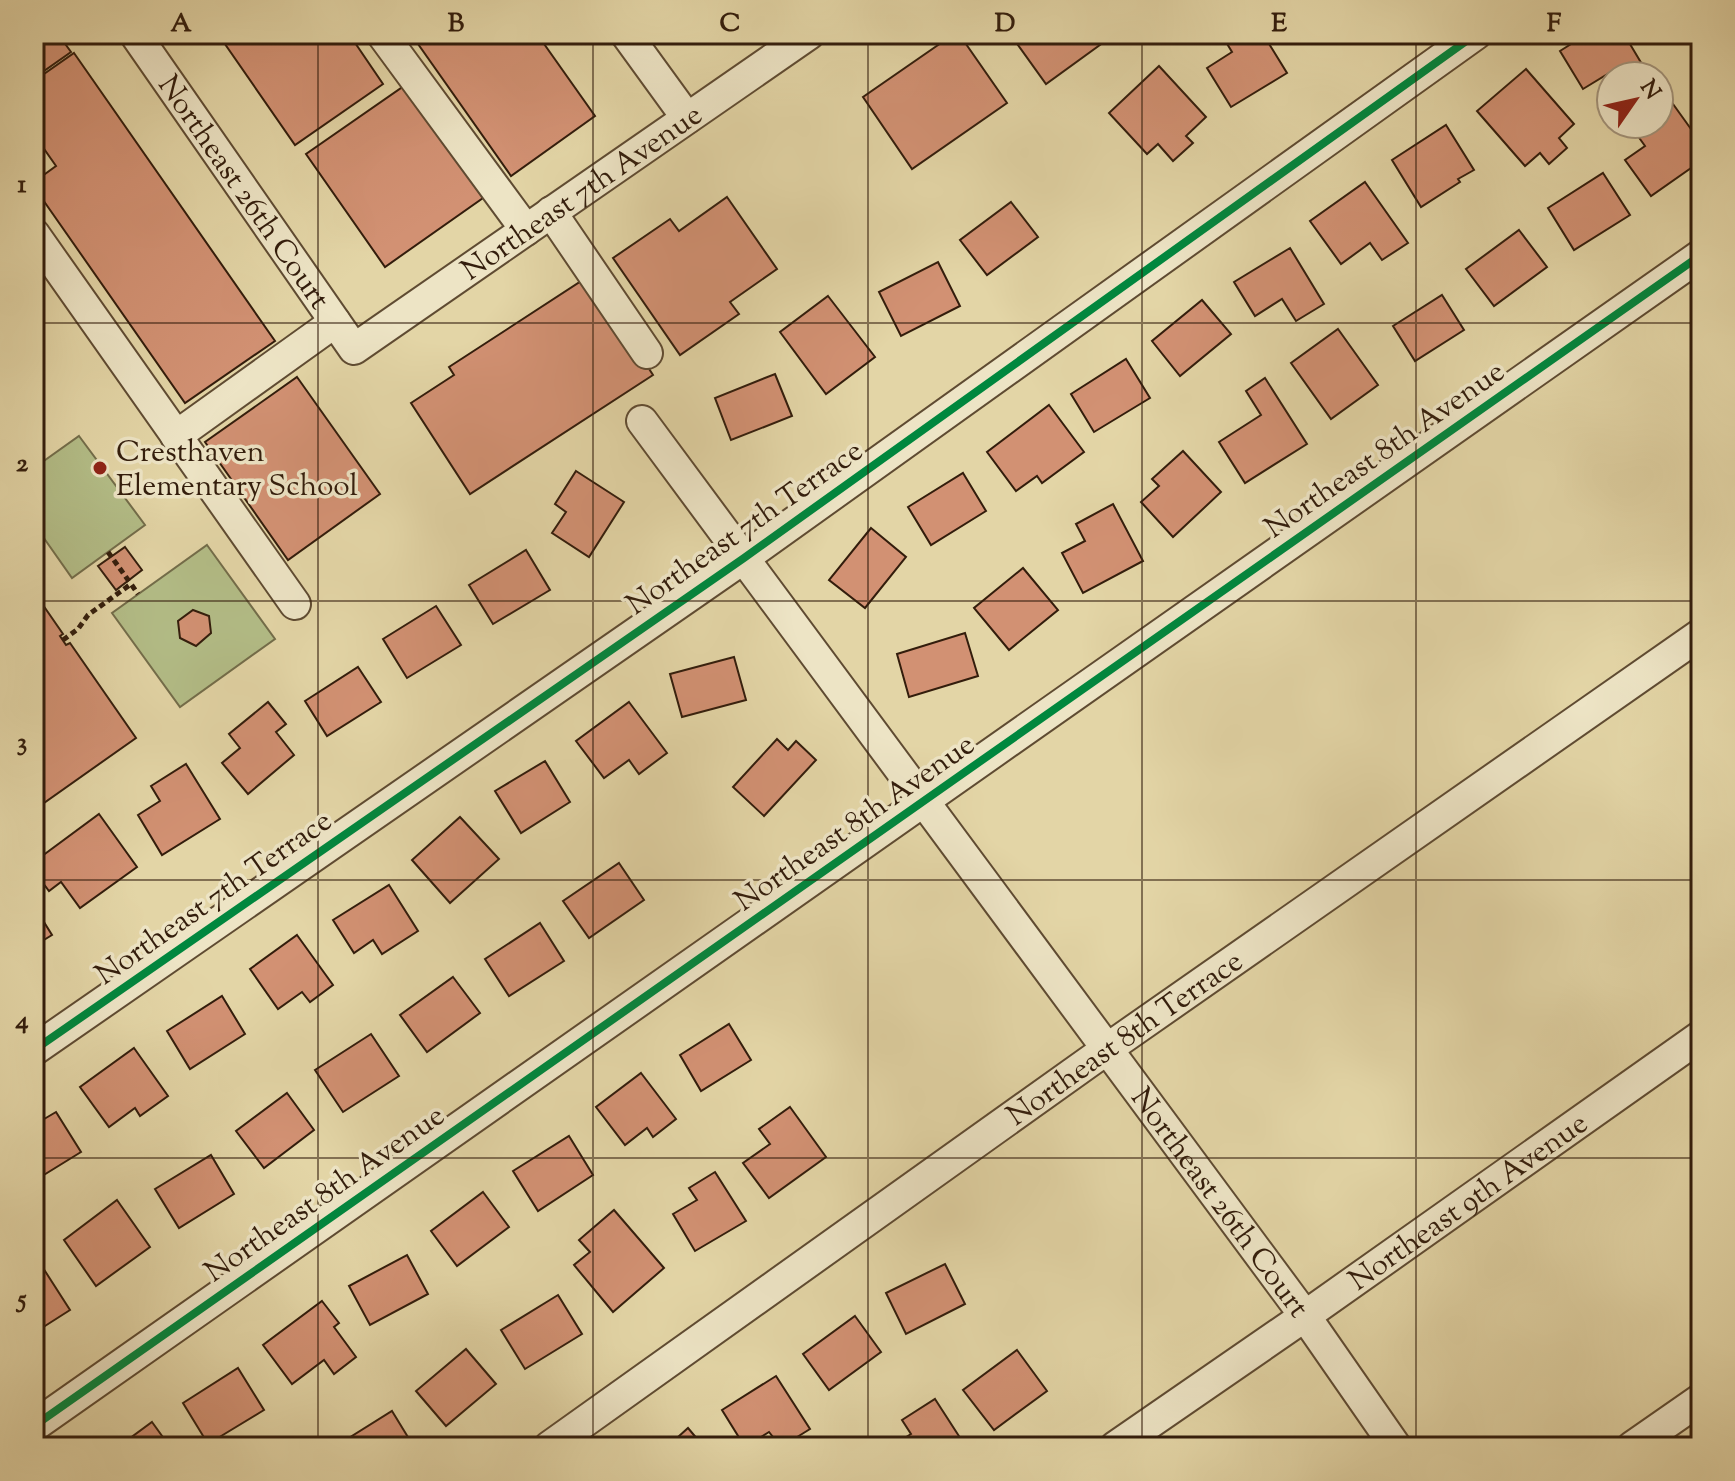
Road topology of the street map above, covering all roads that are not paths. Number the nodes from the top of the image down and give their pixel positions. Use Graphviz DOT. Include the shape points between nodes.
graph roads {
  1 [pos="135,34"];
  2 [pos="382,34"];
  3 [pos="626,34"];
  4 [pos="809,34"];
  5 [pos="1476,34"];
  6 [pos="687,118"];
  7 [pos="551,212"];
  8 [pos="526,230"];
  9 [pos="34,234"];
  10 [pos="1701,255"];
  11 [pos="335,322"];
  12 [pos="354,349"];
  13 [pos="647,353"];
  14 [pos="642,421"];
  15 [pos="176,436"];
  16 [pos="744,558"];
  17 [pos="295,604"];
  18 [pos="1701,634"];
  19 [pos="925,802"];
  20 [pos="1701,1036"];
  21 [pos="1107,1049"];
  22 [pos="34,1050"];
  23 [pos="1305,1316"];
  24 [pos="1701,1399"];
  25 [pos="34,1426"];
  26 [pos="549,1447"];
  27 [pos="1115,1447"];
  28 [pos="1396,1447"];
  29 [pos="1632,1447"];
  1 -- 11 [label="street, Northeast 26th Court"];
  2 -- 8 [label="street"];
  3 -- 6 [label="street"];
  4 -- 6 [label="street, Northeast 7th Avenue"];
  5 -- 16 [label="street, Northeast 7th Terrace"];
  6 -- 7 [label="street, Northeast 7th Avenue"];
  7 -- 8 [label="street, Northeast 7th Avenue"];
  7 -- 13 [label="street"];
  8 -- 12 [label="street, Northeast 7th Avenue"];
  9 -- 15 [label="street"];
  10 -- 19 [label="street, Northeast 8th Avenue"];
  11 -- 12 [label="street, Northeast 26th Court"];
  11 -- 15 [label="street"];
  14 -- 16 [label="street, Northeast 26th Court"];
  15 -- 17 [label="street"];
  16 -- 19 [label="street, Northeast 26th Court"];
  16 -- 22 [label="street, Northeast 7th Terrace"];
  18 -- 21 [label="street, Northeast 8th Terrace"];
  19 -- 21 [label="street, Northeast 26th Court"];
  19 -- 25 [label="street, Northeast 8th Avenue"];
  20 -- 23 [label="street, Northeast 9th Avenue"];
  21 -- 23 [label="street, Northeast 26th Court"];
  21 -- 26 [label="street, Northeast 8th Terrace"];
  23 -- 27 [label="street, Northeast 9th Avenue"];
  23 -- 28 [label="street, Northeast 26th Court"];
  24 -- 29 [label="street"];
}
